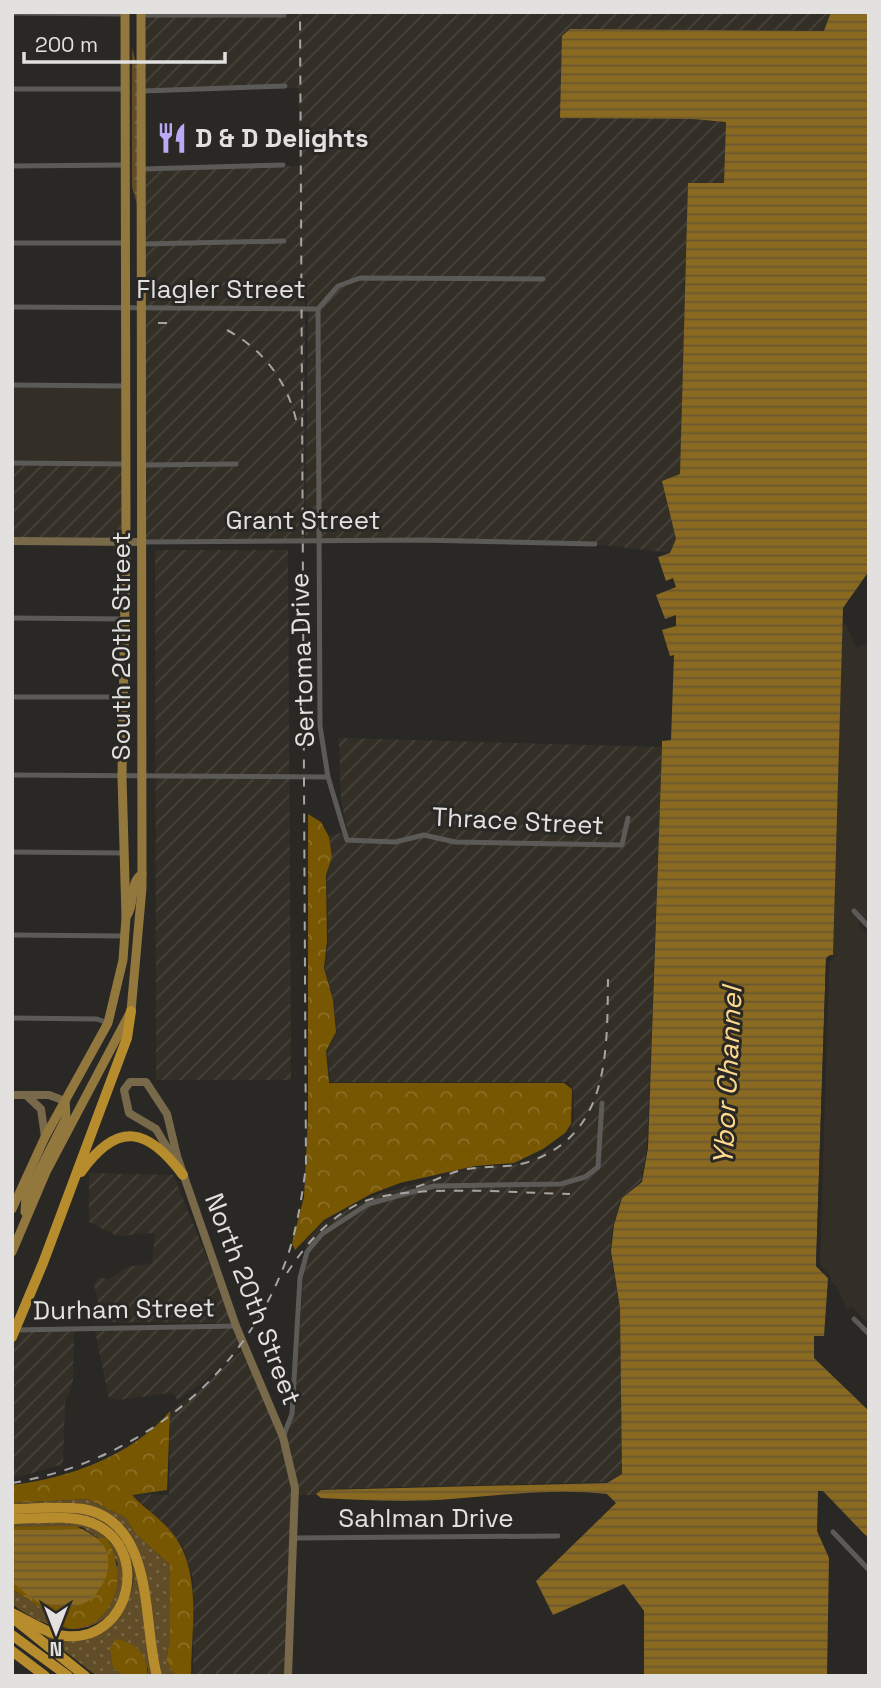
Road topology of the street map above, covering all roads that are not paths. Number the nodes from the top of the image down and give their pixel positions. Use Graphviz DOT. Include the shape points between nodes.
graph roads {
  1 [pos="12,13"];
  2 [pos="125,13"];
  3 [pos="141,13"];
  4 [pos="284,15"];
  5 [pos="285,86"];
  6 [pos="12,89"];
  7 [pos="125,89"];
  8 [pos="143,91"];
  9 [pos="284,164"];
  10 [pos="124,165"];
  11 [pos="12,166"];
  12 [pos="142,169"];
  13 [pos="284,241"];
  14 [pos="12,243"];
  15 [pos="124,243"];
  16 [pos="142,244"];
  17 [pos="543,279"];
  18 [pos="12,307"];
  19 [pos="124,307"];
  20 [pos="142,307"];
  21 [pos="318,309"];
  22 [pos="12,385"];
  23 [pos="124,386"];
  24 [pos="12,463"];
  25 [pos="124,464"];
  26 [pos="236,464"];
  27 [pos="144,465"];
  28 [pos="126,540"];
  29 [pos="12,541"];
  30 [pos="317,541"];
  31 [pos="142,542"];
  32 [pos="595,544"];
  33 [pos="12,618"];
  34 [pos="125,618"];
  35 [pos="12,697"];
  36 [pos="125,697"];
  37 [pos="12,775"];
  38 [pos="122,777"];
  39 [pos="142,777"];
  40 [pos="328,777"];
  41 [pos="628,818"];
  42 [pos="12,852"];
  43 [pos="124,853"];
  44 [pos="142,874"];
  45 [pos="854,911"];
  46 [pos="126,917"];
  47 [pos="869,927"];
  48 [pos="12,935"];
  49 [pos="125,936"];
  50 [pos="131,1011"];
  51 [pos="12,1018"];
  52 [pos="108,1023"];
  53 [pos="12,1095"];
  54 [pos="26,1095"];
  55 [pos="65,1101"];
  56 [pos="602,1104"];
  57 [pos="46,1137"];
  58 [pos="183,1175"];
  59 [pos="75,1181"];
  60 [pos="12,1209"];
  61 [pos="25,1218"];
  62 [pos="12,1252"];
  63 [pos="855,1319"];
  64 [pos="236,1326"];
  65 [pos="12,1330"];
  66 [pos="869,1334"];
  67 [pos="12,1337"];
  68 [pos="284,1437"];
  69 [pos="12,1509"];
  70 [pos="12,1519"];
  71 [pos="832,1532"];
  72 [pos="558,1536"];
  73 [pos="295,1538"];
  74 [pos="869,1570"];
  75 [pos="12,1615"];
  76 [pos="12,1634"];
  77 [pos="12,1651"];
  78 [pos="45,1676"];
  79 [pos="68,1676"];
  80 [pos="85,1676"];
  81 [pos="156,1676"];
  82 [pos="288,1676"];
  1 -- 2 [label="street"];
  2 -- 7 [label="main road, South 20th Street"];
  3 -- 4 [label="street"];
  3 -- 8 [label="main road, South 20th Street"];
  5 -- 8 [label="street"];
  6 -- 7 [label="street"];
  7 -- 10 [label="main road, South 20th Street"];
  8 -- 12 [label="main road, South 20th Street"];
  9 -- 12 [label="street"];
  10 -- 11 [label="street"];
  10 -- 15 [label="main road, South 20th Street"];
  12 -- 16 [label="main road, South 20th Street"];
  13 -- 16 [label="street"];
  14 -- 15 [label="street"];
  15 -- 19 [label="main road, South 20th Street"];
  16 -- 20 [label="main road, South 20th Street"];
  17 -- 21 [label="street, Flagler Street" via="360,278 338,286"];
  18 -- 19 [label="street, Flagler Street"];
  19 -- 20 [label="street, Flagler Street"];
  19 -- 23 [label="main road, South 20th Street"];
  20 -- 21 [label="street, Flagler Street"];
  20 -- 27 [label="main road, South 20th Street"];
  21 -- 30 [label="street, Sertoma Drive"];
  22 -- 23 [label="street"];
  23 -- 25 [label="main road, South 20th Street"];
  24 -- 25 [label="street"];
  25 -- 28 [label="main road, South 20th Street"];
  26 -- 27 [label="street"];
  27 -- 31 [label="main road, South 20th Street"];
  28 -- 29 [label="street, Grant Street"];
  28 -- 31 [label="street, Grant Street"];
  28 -- 34 [label="main road, South 20th Street"];
  30 -- 31 [label="street, Grant Street"];
  30 -- 32 [label="street, Grant Street"];
  30 -- 40 [label="street, Sertoma Drive" via="320,726"];
  31 -- 39 [label="main road, South 20th Street"];
  33 -- 34 [label="street"];
  34 -- 36 [label="main road, South 20th Street"];
  35 -- 36 [label="street"];
  36 -- 38 [label="main road, South 20th Street"];
  37 -- 38 [label="street"];
  38 -- 39 [label="street"];
  38 -- 43 [label="main road, South 20th Street"];
  39 -- 40 [label="street"];
  39 -- 44 [label="main road, South 20th Street"];
  40 -- 41 [label="street, Thrace Street" via="347,840 395,842 424,835 455,842 622,845"];
  42 -- 43 [label="street"];
  43 -- 46 [label="main road, South 20th Street"];
  44 -- 46 [label="main road" via="133,886 133,908"];
  44 -- 50 [label="main road, South 20th Street"];
  45 -- 47 [label="street"];
  46 -- 49 [label="main road, South 20th Street"];
  48 -- 49 [label="street"];
  49 -- 52 [label="main road, South 20th Street" via="121,977"];
  50 -- 59 [label="highway" via="127,1038"];
  50 -- 61 [label="main road, South 20th Street"];
  51 -- 52 [label="street"];
  52 -- 55 [label="main road, South 20th Street"];
  53 -- 54 [label="street"];
  54 -- 55 [label="street" via="50,1095"];
  54 -- 57 [label="street" via="43,1113"];
  55 -- 57 [label="main road, South 20th Street"];
  55 -- 61 [label="main road" via="66,1118 26,1198"];
  56 -- 68 [label="street" via="598,1167 585,1177 561,1184 434,1186 368,1204 322,1234 307,1252 300,1278 292,1414"];
  57 -- 60 [label="main road, South 20th Street"];
  58 -- 58 [label="street, North 20th Street" via="167,1114 157,1096 146,1082 130,1082 124,1090 129,1113 156,1129"];
  58 -- 59 [label="highway" via="156,1144 131,1136 104,1145"];
  58 -- 64 [label="street, North 20th Street"];
  59 -- 67 [label="highway"];
  61 -- 62 [label="main road, South 20th Street"];
  63 -- 66 [label="street"];
  64 -- 65 [label="street, Durham Street"];
  64 -- 68 [label="street, North 20th Street"];
  68 -- 73 [label="street, North 20th Street" via="295,1488"];
  69 -- 81 [label="highway" via="85,1509 120,1528 137,1560"];
  70 -- 75 [label="highway" via="74,1519 96,1525 120,1547 129,1579 118,1611 99,1629 87,1633 58,1634"];
  71 -- 74 [label="street"];
  72 -- 73 [label="street, Sahlman Drive"];
  73 -- 82 [label="street, North 20th Street"];
  75 -- 80 [label="highway"];
  76 -- 79 [label="highway"];
  77 -- 78 [label="highway"];
}
